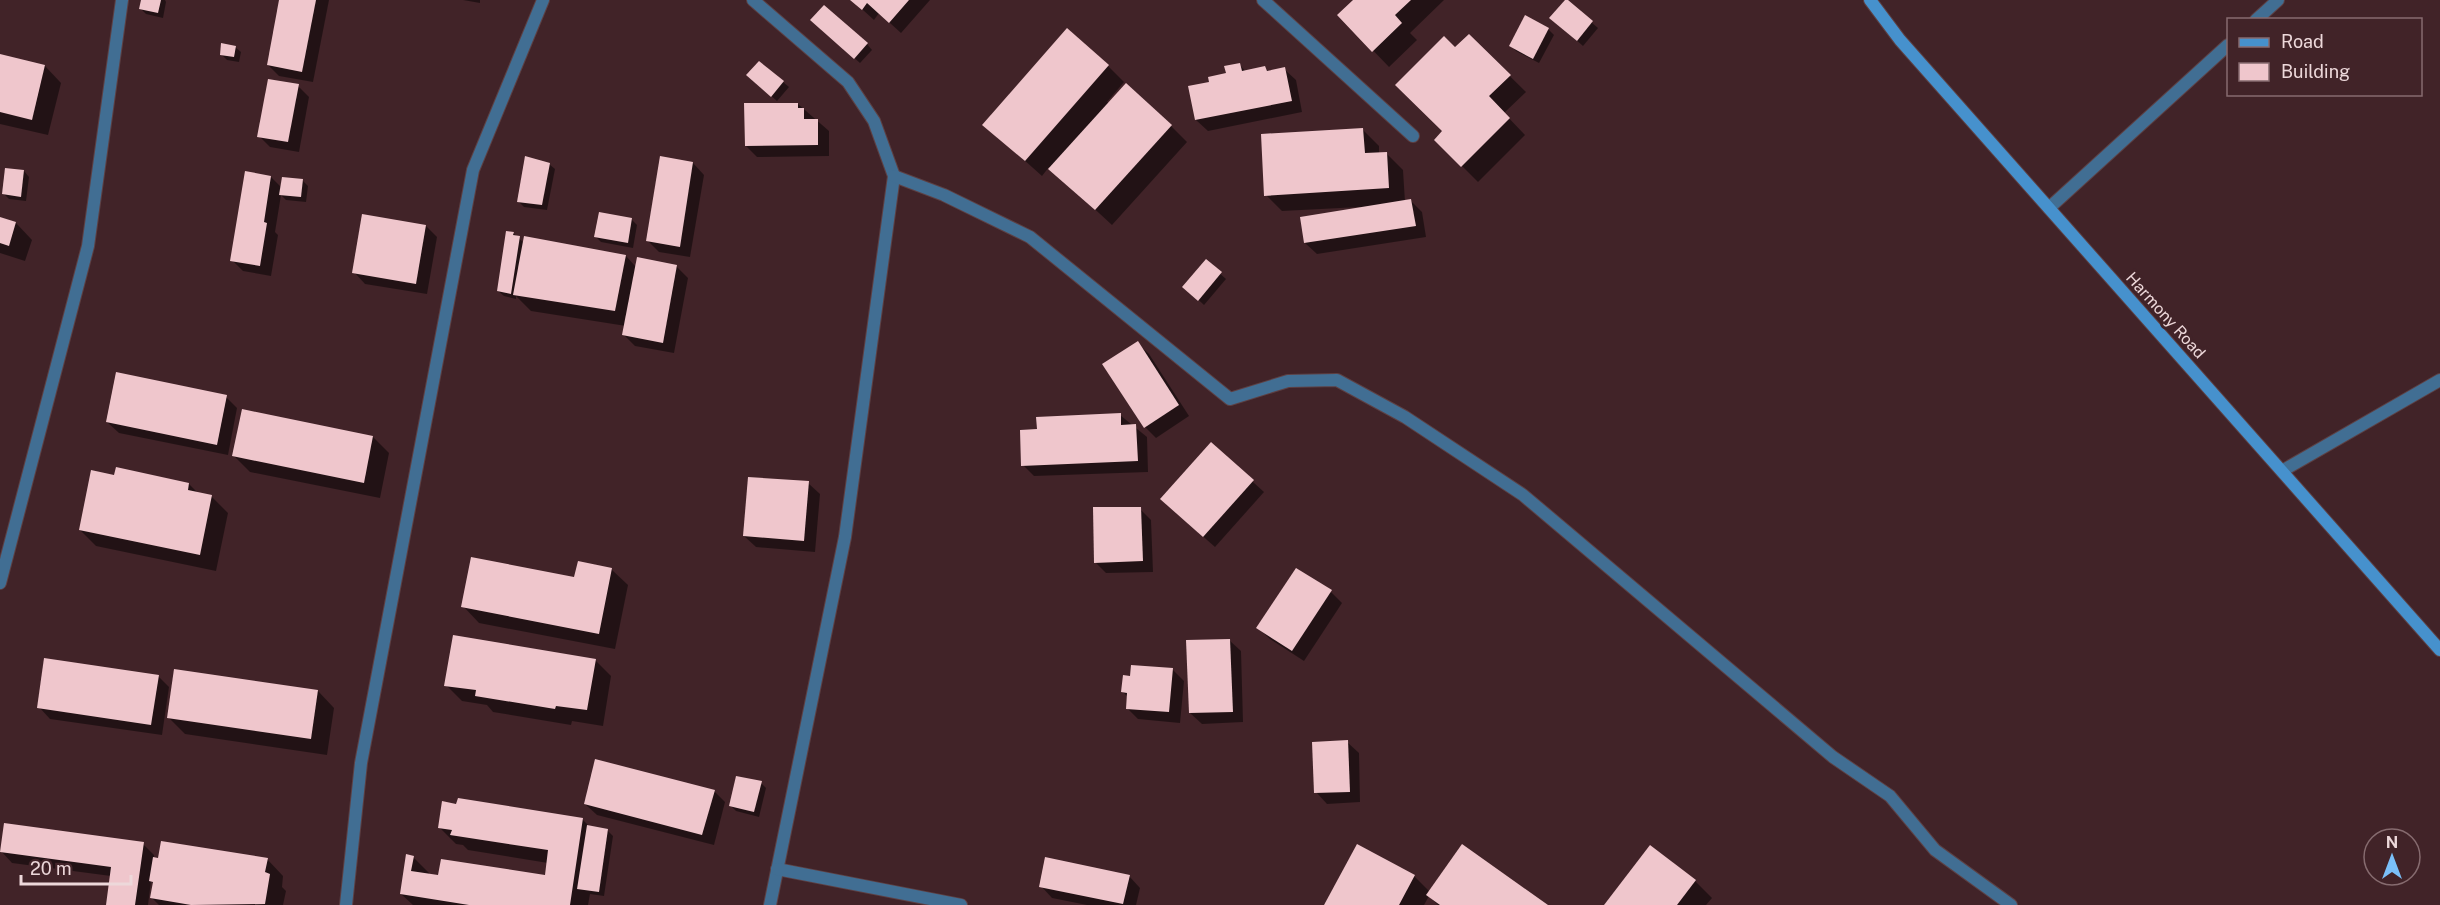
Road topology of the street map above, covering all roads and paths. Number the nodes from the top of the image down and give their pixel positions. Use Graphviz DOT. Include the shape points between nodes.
graph roads {
  1 [pos="122,0"];
  2 [pos="543,0"];
  3 [pos="753,0"];
  4 [pos="1263,0"];
  5 [pos="1870,0"];
  6 [pos="2278,0"];
  7 [pos="2258,18"];
  8 [pos="2227,47"];
  9 [pos="1413,136"];
  10 [pos="894,176"];
  11 [pos="2049,208"];
  12 [pos="2440,380"];
  13 [pos="2282,471"];
  14 [pos="0,583"];
  15 [pos="2440,650"];
  16 [pos="777,869"];
  17 [pos="346,905"];
  18 [pos="770,905"];
  19 [pos="961,905"];
  20 [pos="2011,905"];
  1 -- 14 [label="street" via="88,246"];
  2 -- 17 [label="street" via="473,170 361,763"];
  3 -- 10 [label="street" via="848,82 874,121"];
  4 -- 9 [label="street"];
  5 -- 11 [label="main road, Harmony Road" via="1900,40"];
  6 -- 7 [label="street"];
  8 -- 11 [label="street"];
  10 -- 16 [label="street" via="845,537"];
  10 -- 20 [label="street" via="944,195 1030,237 1230,399 1288,381 1337,380 1405,417 1523,495 1833,757 1890,796 1935,850"];
  11 -- 13 [label="main road, Harmony Road"];
  12 -- 13 [label="street"];
  13 -- 15 [label="main road, Harmony Road"];
  16 -- 18 [label="street"];
  16 -- 19 [label="street"];
}
